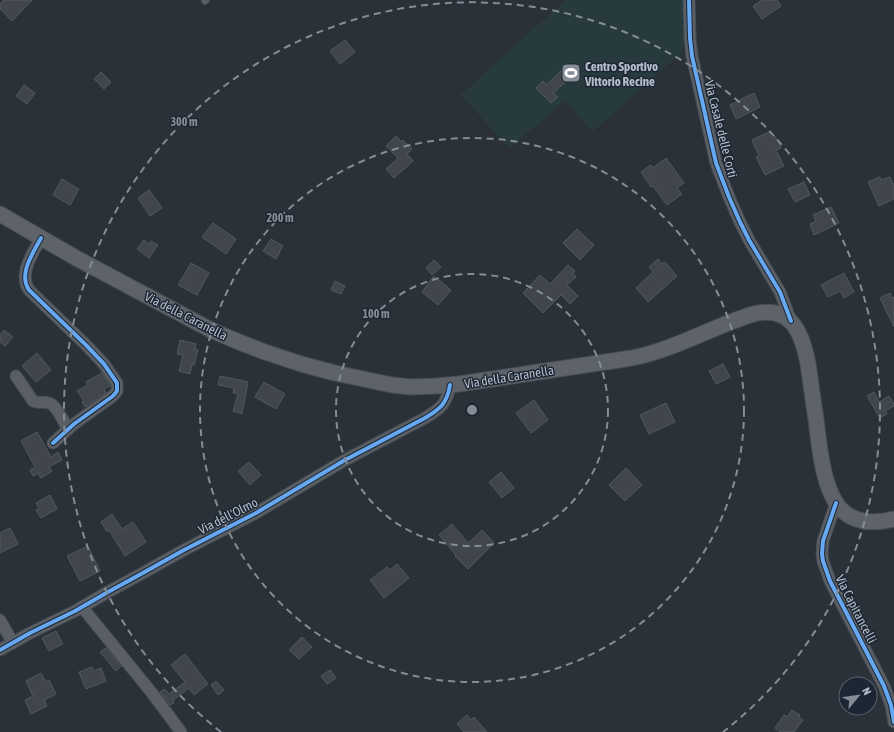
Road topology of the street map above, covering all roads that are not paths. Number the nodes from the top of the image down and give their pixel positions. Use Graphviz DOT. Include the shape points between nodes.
graph roads {
  1 [pos="690,0"];
  2 [pos="0,214"];
  3 [pos="40,238"];
  4 [pos="791,321"];
  5 [pos="16,376"];
  6 [pos="450,385"];
  7 [pos="68,429"];
  8 [pos="53,443"];
  9 [pos="836,503"];
  10 [pos="894,519"];
  11 [pos="82,607"];
  12 [pos="0,620"];
  13 [pos="13,643"];
  14 [pos="0,650"];
  15 [pos="894,722"];
  16 [pos="894,726"];
  17 [pos="182,732"];
  18 [pos="889,732"];
  1 -- 4 [label="street, Via Casale delle Corti" via="692,56 716,163 740,222 780,292"];
  2 -- 3 [label="main road, Via della Caranella"];
  3 -- 6 [label="main road, Via della Caranella" via="197,323 265,352 329,372 385,384"];
  3 -- 7 [label="street" via="26,269 26,285 102,361 116,380 117,386 113,396"];
  4 -- 6 [label="main road, Via della Caranella" via="776,313 759,312 668,348 625,360"];
  4 -- 9 [label="main road" via="806,352 822,458 829,488"];
  5 -- 7 [label="street" via="33,401 52,405"];
  6 -- 11 [label="street, Via dell'Olmo" via="444,403 425,418 358,453 264,509"];
  7 -- 8 [label="street"];
  9 -- 10 [label="main road" via="847,514 862,520 880,522"];
  9 -- 15 [label="street, Via Capitancelli" via="823,541 825,569 884,686"];
  11 -- 13 [label="street, Via dell'Olmo"];
  11 -- 17 [label="street"];
  12 -- 13 [label="street"];
  13 -- 14 [label="street, Via dell'Olmo"];
  16 -- 18 [label="street"];
}
